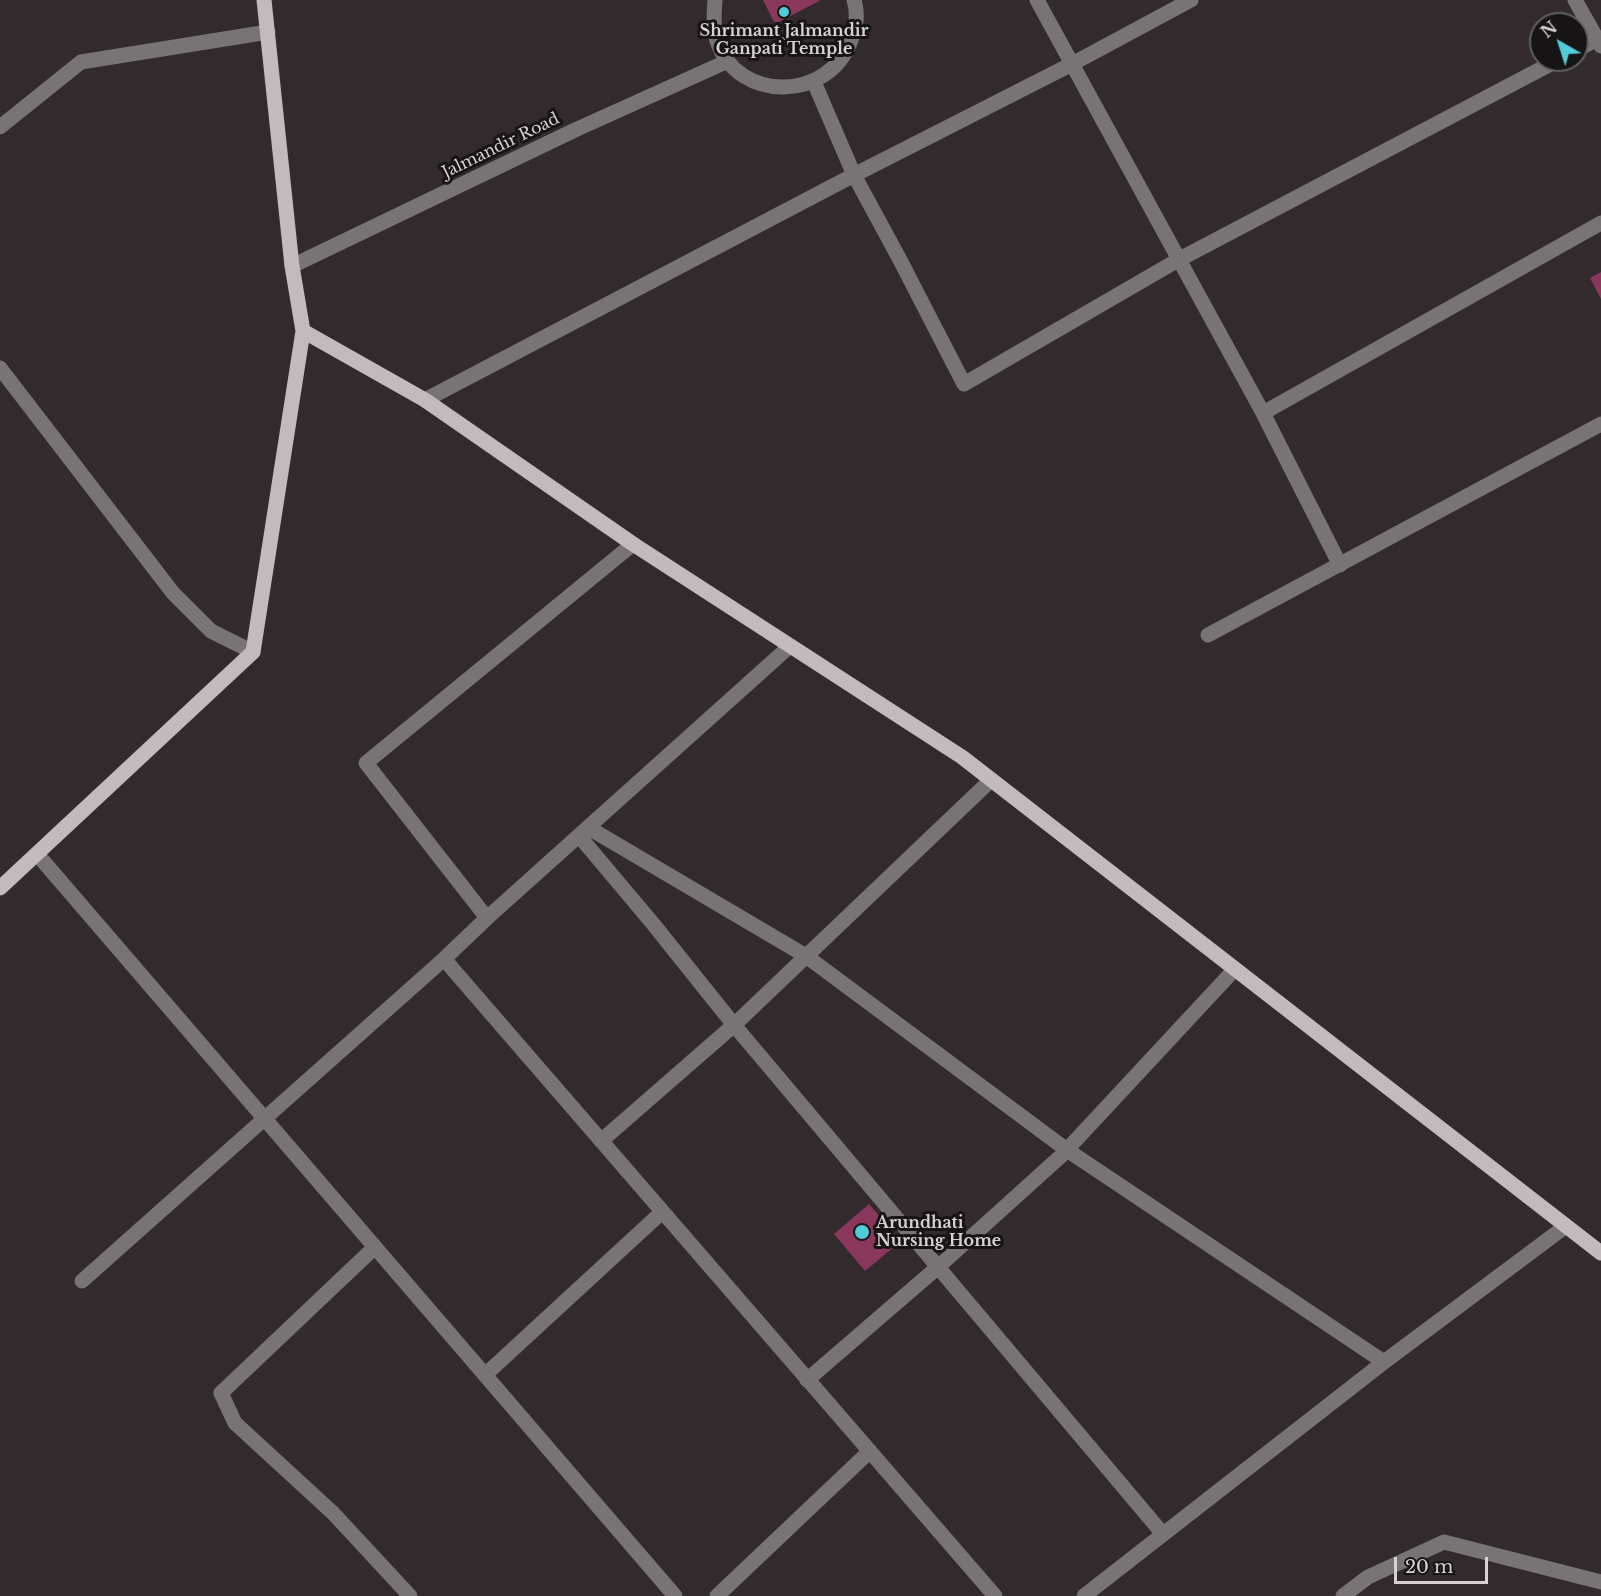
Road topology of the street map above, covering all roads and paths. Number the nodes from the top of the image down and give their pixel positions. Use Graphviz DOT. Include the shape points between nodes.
graph roads {
  1 [pos="264,0"];
  2 [pos="715,0"];
  3 [pos="854,0"];
  4 [pos="1037,0"];
  5 [pos="1191,0"];
  6 [pos="1575,0"];
  7 [pos="268,32"];
  8 [pos="1599,43"];
  9 [pos="728,61"];
  10 [pos="1072,64"];
  11 [pos="1534,72"];
  12 [pos="814,82"];
  13 [pos="1,123"];
  14 [pos="854,175"];
  15 [pos="1601,223"];
  16 [pos="1179,260"];
  17 [pos="292,266"];
  18 [pos="303,331"];
  19 [pos="0,368"];
  20 [pos="425,400"];
  21 [pos="1263,413"];
  22 [pos="1601,424"];
  23 [pos="633,544"];
  24 [pos="1340,565"];
  25 [pos="1208,635"];
  26 [pos="790,646"];
  27 [pos="254,652"];
  28 [pos="991,780"];
  29 [pos="584,832"];
  30 [pos="37,854"];
  31 [pos="0,888"];
  32 [pos="487,918"];
  33 [pos="806,956"];
  34 [pos="444,959"];
  35 [pos="1235,969"];
  36 [pos="734,1025"];
  37 [pos="264,1119"];
  38 [pos="601,1141"];
  39 [pos="1067,1150"];
  40 [pos="662,1212"];
  41 [pos="1566,1226"];
  42 [pos="375,1247"];
  43 [pos="1601,1253"];
  44 [pos="938,1267"];
  45 [pos="82,1281"];
  46 [pos="1384,1362"];
  47 [pos="485,1375"];
  48 [pos="807,1380"];
  49 [pos="870,1451"];
  50 [pos="1163,1534"];
  51 [pos="1601,1582"];
  52 [pos="410,1596"];
  53 [pos="675,1596"];
  54 [pos="717,1596"];
  55 [pos="995,1596"];
  56 [pos="1084,1596"];
  57 [pos="1343,1596"];
  1 -- 7 [label="main road"];
  2 -- 9 [label="street" via="717,42"];
  3 -- 12 [label="street" via="855,30 847,51 833,69"];
  4 -- 10 [label="street"];
  5 -- 10 [label="street"];
  6 -- 8 [label="street"];
  7 -- 13 [label="street" via="81,62"];
  7 -- 17 [label="main road"];
  9 -- 12 [label="street" via="746,77 767,86 791,88"];
  9 -- 17 [label="street, Jalmandir Road"];
  10 -- 14 [label="street"];
  10 -- 16 [label="street"];
  11 -- 16 [label="street"];
  12 -- 14 [label="street"];
  14 -- 16 [label="street" via="964,384"];
  14 -- 20 [label="street"];
  15 -- 21 [label="street"];
  16 -- 21 [label="street"];
  17 -- 18 [label="main road"];
  18 -- 20 [label="main road"];
  18 -- 27 [label="main road"];
  19 -- 27 [label="street" via="173,593 212,631"];
  20 -- 23 [label="main road"];
  21 -- 24 [label="street"];
  22 -- 24 [label="street"];
  23 -- 26 [label="main road"];
  23 -- 32 [label="street" via="366,763"];
  24 -- 25 [label="street"];
  26 -- 28 [label="main road" via="962,757"];
  26 -- 29 [label="street"];
  27 -- 30 [label="main road"];
  28 -- 33 [label="street"];
  28 -- 35 [label="main road"];
  29 -- 32 [label="street"];
  29 -- 33 [label="street"];
  29 -- 36 [label="street"];
  30 -- 31 [label="main road"];
  30 -- 37 [label="street"];
  32 -- 34 [label="street"];
  33 -- 36 [label="street"];
  33 -- 39 [label="street"];
  34 -- 37 [label="street"];
  34 -- 38 [label="street"];
  35 -- 39 [label="street"];
  35 -- 41 [label="main road"];
  36 -- 38 [label="street"];
  36 -- 44 [label="street"];
  37 -- 42 [label="street"];
  37 -- 45 [label="street"];
  38 -- 40 [label="street"];
  39 -- 44 [label="street"];
  39 -- 46 [label="street"];
  40 -- 47 [label="street"];
  40 -- 48 [label="street"];
  41 -- 43 [label="main road"];
  41 -- 46 [label="street"];
  42 -- 47 [label="street"];
  42 -- 52 [label="street" via="221,1393 235,1423 333,1513"];
  44 -- 48 [label="street"];
  44 -- 50 [label="street"];
  46 -- 50 [label="street"];
  47 -- 53 [label="street"];
  48 -- 49 [label="street"];
  49 -- 54 [label="street"];
  49 -- 55 [label="street"];
  50 -- 56 [label="street"];
  51 -- 57 [label="street" via="1444,1542 1368,1576"];
}
